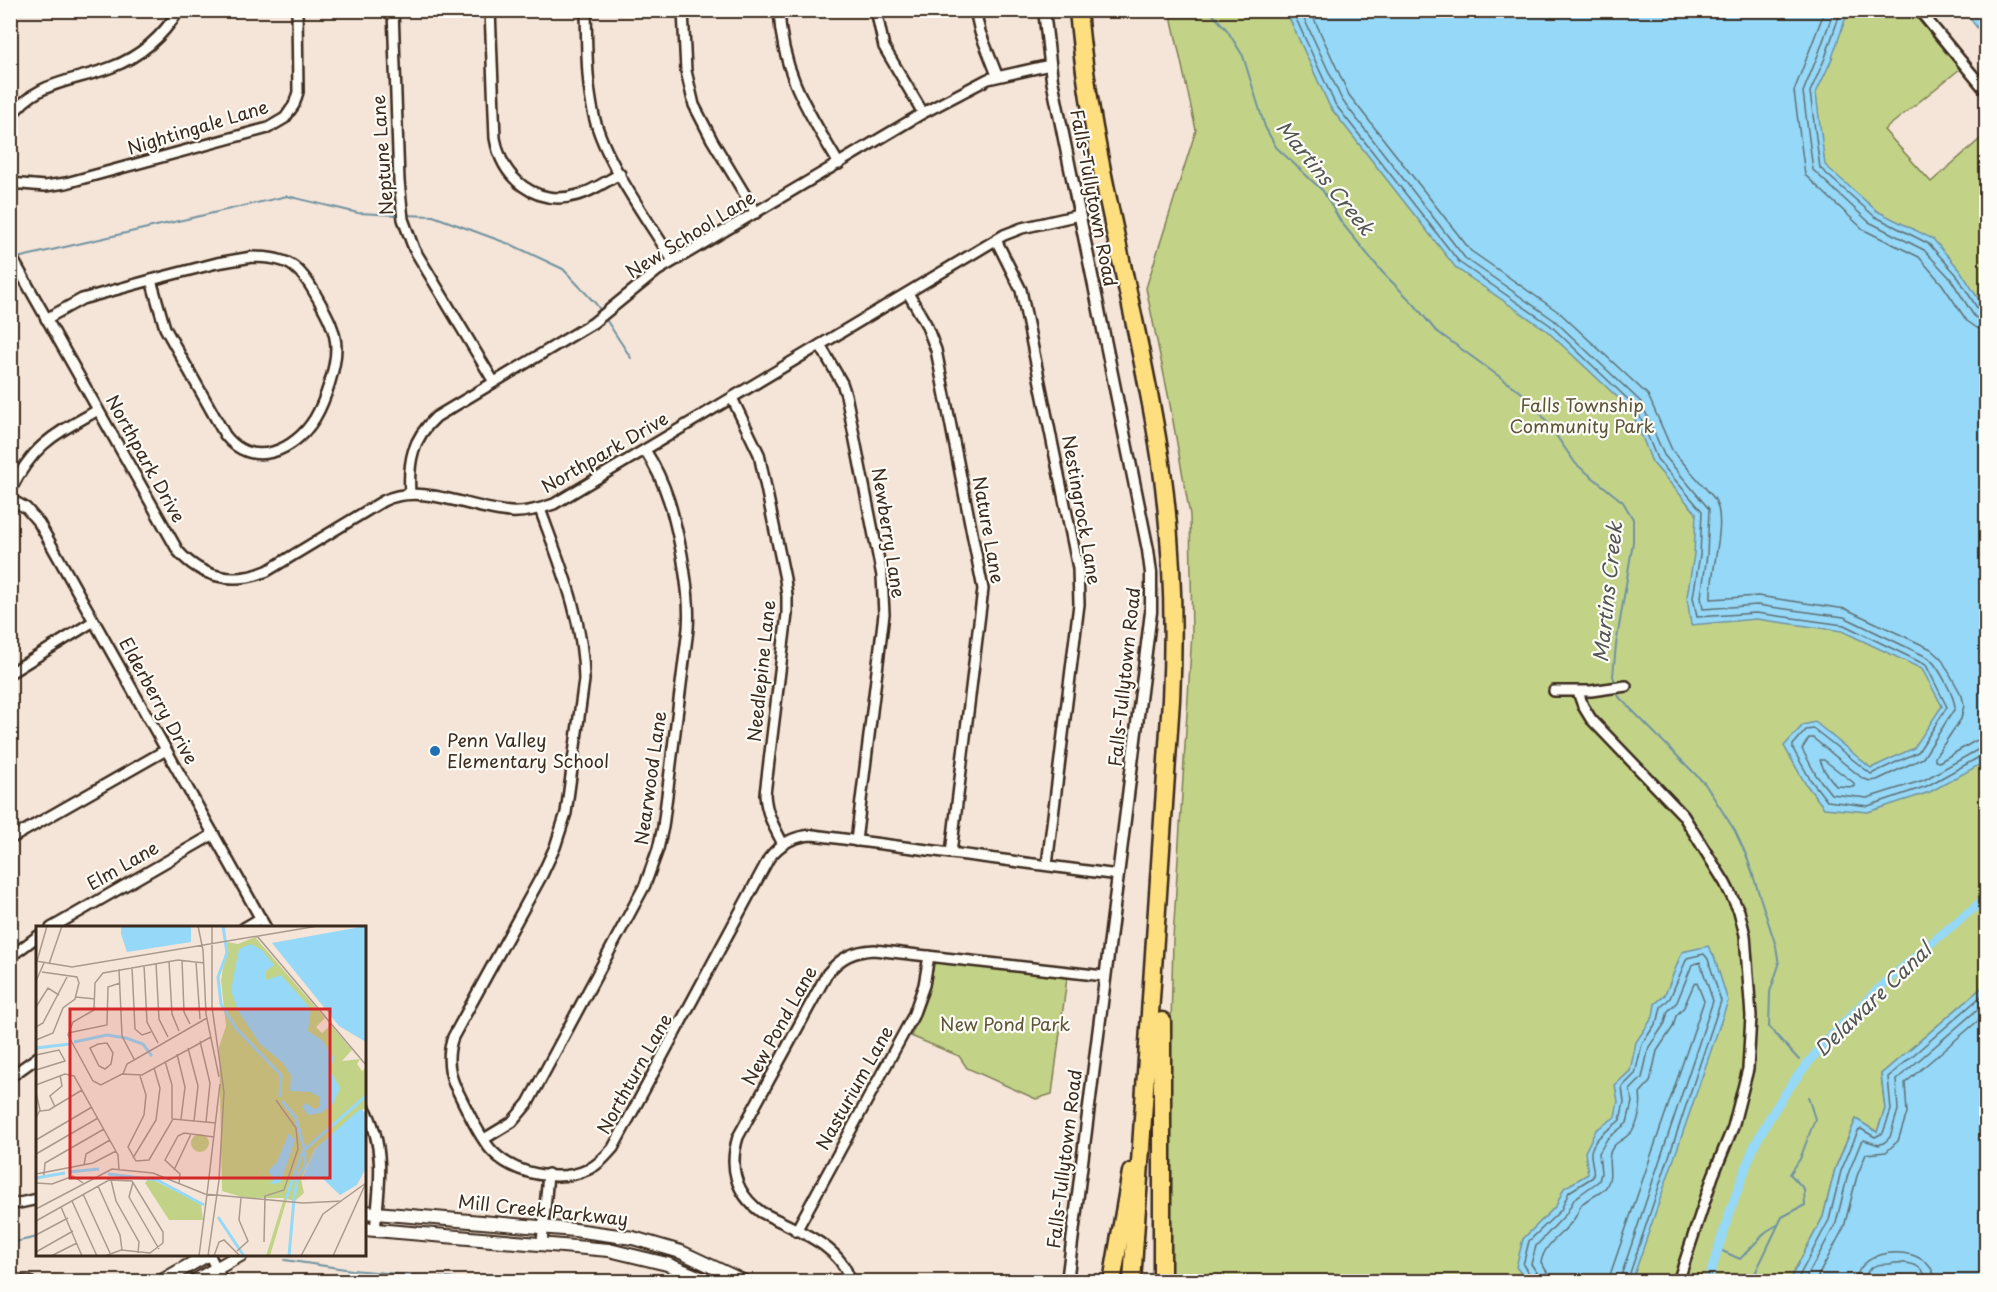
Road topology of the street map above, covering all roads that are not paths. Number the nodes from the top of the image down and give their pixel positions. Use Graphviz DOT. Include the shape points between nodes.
graph roads {
  1 [pos="179,10"];
  2 [pos="297,10"];
  3 [pos="393,10"];
  4 [pos="490,10"];
  5 [pos="586,10"];
  6 [pos="682,10"];
  7 [pos="779,10"];
  8 [pos="876,10"];
  9 [pos="975,10"];
  10 [pos="1044,10"];
  11 [pos="1078,10"];
  12 [pos="1090,10"];
  13 [pos="1919,10"];
  14 [pos="1050,65"];
  15 [pos="997,75"];
  16 [pos="1985,86"];
  17 [pos="922,113"];
  18 [pos="10,117"];
  19 [pos="839,164"];
  20 [pos="620,174"];
  21 [pos="10,183"];
  22 [pos="756,213"];
  23 [pos="1079,215"];
  24 [pos="996,240"];
  25 [pos="10,254"];
  26 [pos="674,261"];
  27 [pos="151,280"];
  28 [pos="908,293"];
  29 [pos="46,318"];
  30 [pos="820,345"];
  31 [pos="494,382"];
  32 [pos="732,398"];
  33 [pos="98,410"];
  34 [pos="645,450"];
  35 [pos="10,491"];
  36 [pos="410,493"];
  37 [pos="10,499"];
  38 [pos="540,509"];
  39 [pos="94,621"];
  40 [pos="10,673"];
  41 [pos="1626,686"];
  42 [pos="1554,691"];
  43 [pos="1578,692"];
  44 [pos="166,750"];
  45 [pos="214,834"];
  46 [pos="10,839"];
  47 [pos="856,841"];
  48 [pos="783,844"];
  49 [pos="951,853"];
  50 [pos="1047,865"];
  51 [pos="1118,874"];
  52 [pos="261,918"];
  53 [pos="53,926"];
  54 [pos="246,926"];
  55 [pos="265,926"];
  56 [pos="36,938"];
  57 [pos="928,956"];
  58 [pos="10,957"];
  59 [pos="1104,976"];
  60 [pos="1162,1021"];
  61 [pos="36,1058"];
  62 [pos="10,1077"];
  63 [pos="1146,1083"];
  64 [pos="366,1110"];
  65 [pos="484,1139"];
  66 [pos="548,1174"];
  67 [pos="36,1199"];
  68 [pos="10,1205"];
  69 [pos="371,1212"];
  70 [pos="543,1227"];
  71 [pos="370,1229"];
  72 [pos="796,1231"];
  73 [pos="542,1243"];
  74 [pos="205,1256"];
  75 [pos="210,1256"];
  76 [pos="239,1256"];
  77 [pos="216,1269"];
  78 [pos="10,1281"];
  79 [pos="30,1281"];
  80 [pos="160,1281"];
  81 [pos="193,1281"];
  82 [pos="223,1281"];
  83 [pos="710,1281"];
  84 [pos="745,1281"];
  85 [pos="850,1281"];
  86 [pos="1067,1281"];
  87 [pos="1112,1281"];
  88 [pos="1132,1281"];
  89 [pos="1143,1281"];
  90 [pos="1162,1281"];
  91 [pos="1678,1281"];
  1 -- 18 [label="street" via="161,35 141,52 112,67 44,88 25,100"];
  2 -- 21 [label="street, Nightingale Lane" via="298,92 289,113 277,124 66,183"];
  3 -- 31 [label="street, Neptune Lane" via="403,219 414,249"];
  4 -- 20 [label="street" via="495,138 507,171 532,191 562,198 581,194"];
  5 -- 20 [label="street" via="594,117"];
  6 -- 22 [label="street" via="686,72 694,105"];
  7 -- 19 [label="street" via="781,38 791,76"];
  8 -- 17 [label="street" via="884,47"];
  9 -- 15 [label="street"];
  10 -- 14 [label="street, Falls-Tullytown Road"];
  11 -- 63 [label="highway" via="1091,109 1155,425 1171,557 1171,700"];
  12 -- 60 [label="highway" via="1102,107 1166,423 1182,556 1185,638"];
  13 -- 16 [label="street"];
  14 -- 15 [label="street, New School Lane"];
  14 -- 23 [label="street, Falls-Tullytown Road"];
  15 -- 17 [label="street, New School Lane"];
  17 -- 19 [label="street, New School Lane"];
  19 -- 22 [label="street, New School Lane"];
  20 -- 26 [label="street"];
  22 -- 26 [label="street, New School Lane"];
  23 -- 24 [label="street, Northpark Drive" via="1013,231"];
  23 -- 51 [label="street, Falls-Tullytown Road" via="1151,573 1151,612"];
  24 -- 28 [label="street, Northpark Drive"];
  24 -- 50 [label="street, Nestingrock Lane" via="1021,290 1079,579"];
  25 -- 29 [label="street, Northpark Drive"];
  26 -- 31 [label="street, New School Lane" via="593,323"];
  27 -- 27 [label="street" via="252,257 280,259 296,267 321,304 336,346 333,371 308,428 286,447 267,454 251,454 230,442 165,328"];
  27 -- 29 [label="street" via="82,299"];
  28 -- 30 [label="street, Northpark Drive"];
  28 -- 49 [label="street, Nature Lane" via="936,350 983,589"];
  29 -- 33 [label="street, Northpark Drive"];
  30 -- 32 [label="street, Northpark Drive"];
  30 -- 47 [label="street, Newberry Lane" via="846,395 884,595"];
  31 -- 36 [label="street, New School Lane" via="436,417 420,434 411,455"];
  32 -- 34 [label="street, Northpark Drive"];
  32 -- 48 [label="street, Needlepine Lane" via="759,454 785,579 787,614 765,794 770,820"];
  33 -- 35 [label="street" via="37,448"];
  33 -- 36 [label="street, Northpark Drive" via="178,551 194,566 214,576 246,578 267,571 383,501"];
  34 -- 38 [label="street, Northpark Drive"];
  34 -- 65 [label="street, Nearwood Lane" via="672,508 689,601 658,849 645,885 528,1103 512,1122"];
  36 -- 38 [label="street, Northpark Drive" via="512,512"];
  37 -- 39 [label="street, Elderberry Drive" via="26,508 39,523"];
  38 -- 65 [label="street, Northturn Lane" via="580,631 584,680 561,830 542,875 451,1045 449,1065 454,1084"];
  39 -- 40 [label="street"];
  39 -- 44 [label="street, Elderberry Drive"];
  41 -- 43 [label="street"];
  42 -- 43 [label="street"];
  43 -- 91 [label="street" via="1591,720 1683,815 1725,883 1739,911 1745,935 1751,1016 1748,1069 1733,1127"];
  44 -- 45 [label="street, Elderberry Drive"];
  44 -- 46 [label="street"];
  45 -- 52 [label="street, Elderberry Drive"];
  45 -- 53 [label="street, Elm Lane"];
  47 -- 48 [label="street" via="810,835"];
  47 -- 49 [label="street"];
  48 -- 66 [label="street, Northturn Lane" via="769,858 613,1148 590,1169"];
  49 -- 50 [label="street"];
  50 -- 51 [label="street"];
  51 -- 59 [label="street, Falls-Tullytown Road"];
  52 -- 54 [label="street"];
  52 -- 55 [label="street, Elderberry Drive"];
  56 -- 58 [label="street"];
  57 -- 59 [label="street, New Pond Lane"];
  57 -- 72 [label="street, Nasturium Lane" via="924,985 913,1016"];
  57 -- 72 [label="street, New Pond Lane" via="862,951 834,965 738,1137 734,1167 745,1197 761,1212"];
  59 -- 86 [label="street, Falls-Tullytown Road"];
  60 -- 89 [label="highway"];
  60 -- 90 [label="highway"];
  61 -- 62 [label="street"];
  63 -- 87 [label="highway"];
  63 -- 88 [label="highway"];
  64 -- 69 [label="street" via="381,1158"];
  65 -- 66 [label="street, Northturn Lane" via="495,1153 515,1167"];
  66 -- 70 [label="street"];
  67 -- 68 [label="street"];
  69 -- 70 [label="main road, Mill Creek Parkway"];
  69 -- 71 [label="street"];
  70 -- 73 [label="street"];
  70 -- 84 [label="main road, Mill Creek Parkway" via="657,1244"];
  71 -- 73 [label="main road, Mill Creek Parkway"];
  72 -- 85 [label="street, New Pond Lane" via="834,1252"];
  73 -- 83 [label="main road, Mill Creek Parkway" via="636,1255"];
  74 -- 80 [label="main road"];
  75 -- 77 [label="street"];
  76 -- 77 [label="main road"];
  77 -- 81 [label="main road"];
  77 -- 82 [label="street"];
  78 -- 79 [label="street"];
}
